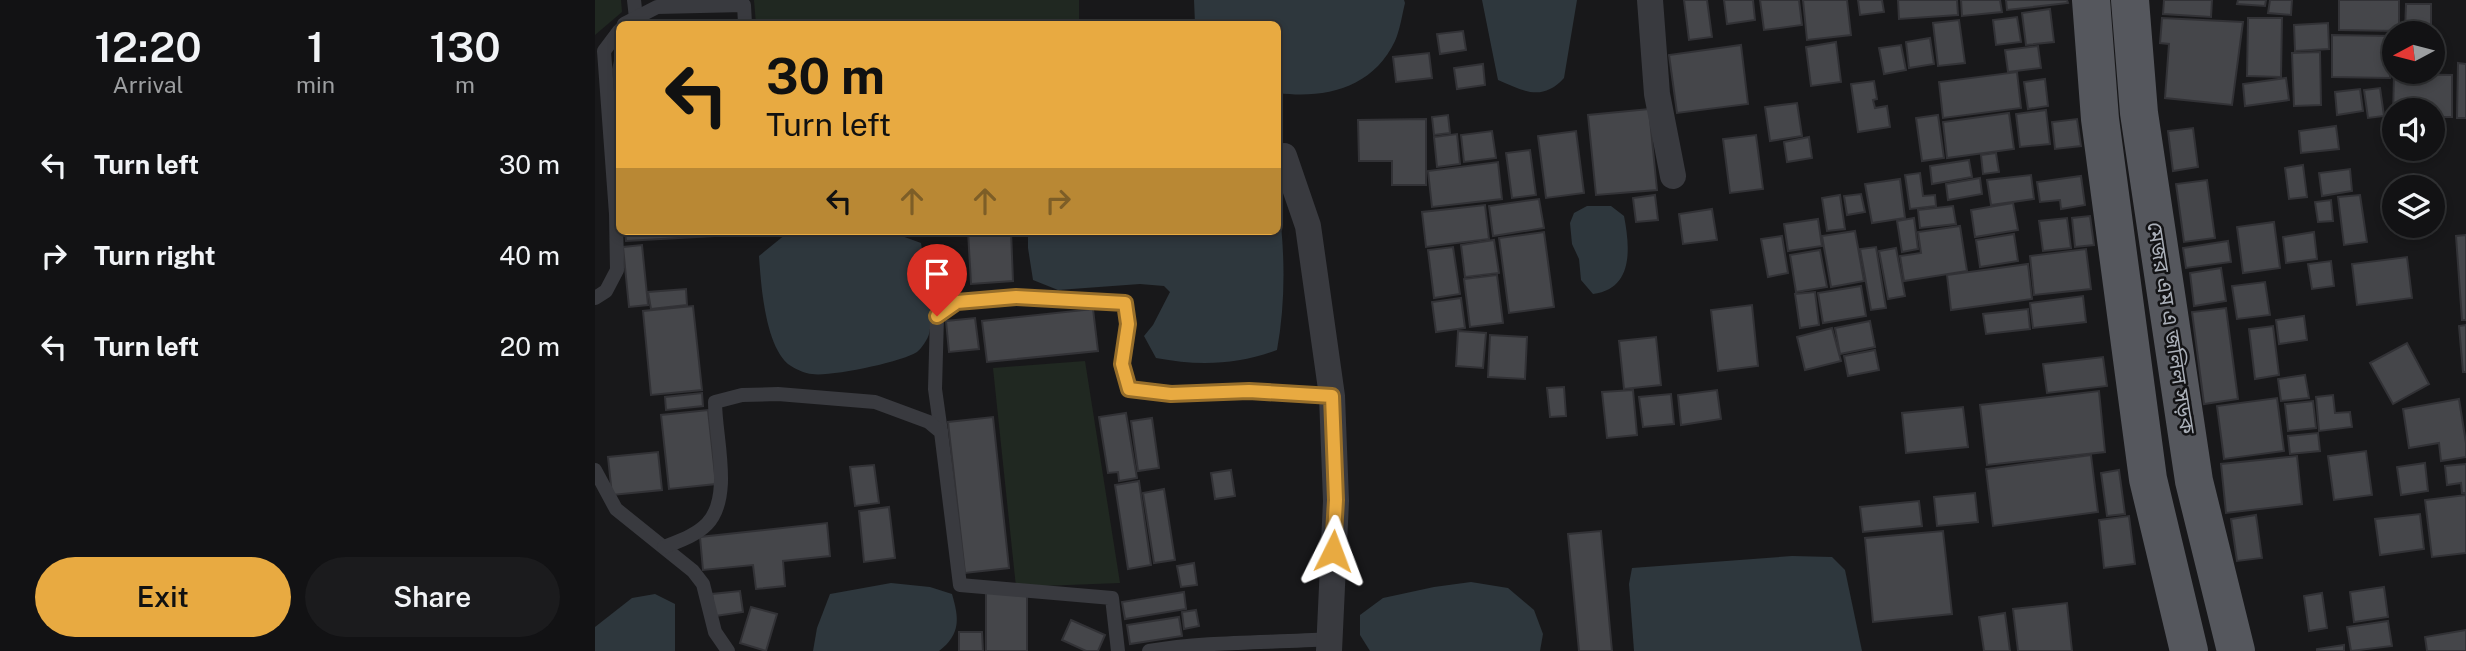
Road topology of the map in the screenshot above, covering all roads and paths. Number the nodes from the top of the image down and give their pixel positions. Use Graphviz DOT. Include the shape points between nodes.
graph roads {
  1 [pos="634,0"];
  2 [pos="1650,0"];
  3 [pos="2091,0"];
  4 [pos="2130,0"];
  5 [pos="630,21"];
  6 [pos="745,21"];
  7 [pos="616,35"];
  8 [pos="2139,113"];
  9 [pos="2100,119"];
  10 [pos="1281,152"];
  11 [pos="1673,176"];
  12 [pos="616,214"];
  13 [pos="616,235"];
  14 [pos="595,298"];
  15 [pos="1332,396"];
  16 [pos="940,432"];
  17 [pos="595,470"];
  18 [pos="664,547"];
  19 [pos="1329,645"];
  20 [pos="728,651"];
  21 [pos="1118,651"];
  22 [pos="1149,651"];
  23 [pos="2189,651"];
  24 [pos="2236,651"];
  1 -- 5 [label="lane"];
  2 -- 11 [label="street" via="1657,94"];
  3 -- 9 [label="main road, মেজর এম এ জলিল সড়ক"];
  4 -- 8 [label="main road, মেজর এম এ জলিল সড়ক"];
  5 -- 6 [label="lane" via="657,7 744,5"];
  7 -- 12 [label="lane" via="604,51"];
  8 -- 9 [label="main road"];
  8 -- 24 [label="main road, মেজর এম এ জলিল সড়ক" via="2194,481"];
  9 -- 23 [label="main road, মেজর এম এ জলিল সড়ক" via="2148,479"];
  10 -- 15 [label="street" via="1308,226"];
  13 -- 14 [label="lane" via="617,270 606,291"];
  15 -- 16 [label="lane" via="1249,391 1171,394 1129,389 1122,364 1128,324 1125,303 988,299 957,302 937,316 935,389"];
  15 -- 19 [label="street" via="1336,500"];
  16 -- 18 [label="lane" via="929,422 875,402 778,394 742,395 715,402 722,491 716,513 706,526"];
  16 -- 21 [label="lane" via="960,585 1112,598"];
  17 -- 18 [label="lane" via="616,509"];
  18 -- 20 [label="lane" via="703,584 715,632"];
  19 -- 22 [label="lane" via="1189,644"];
}
